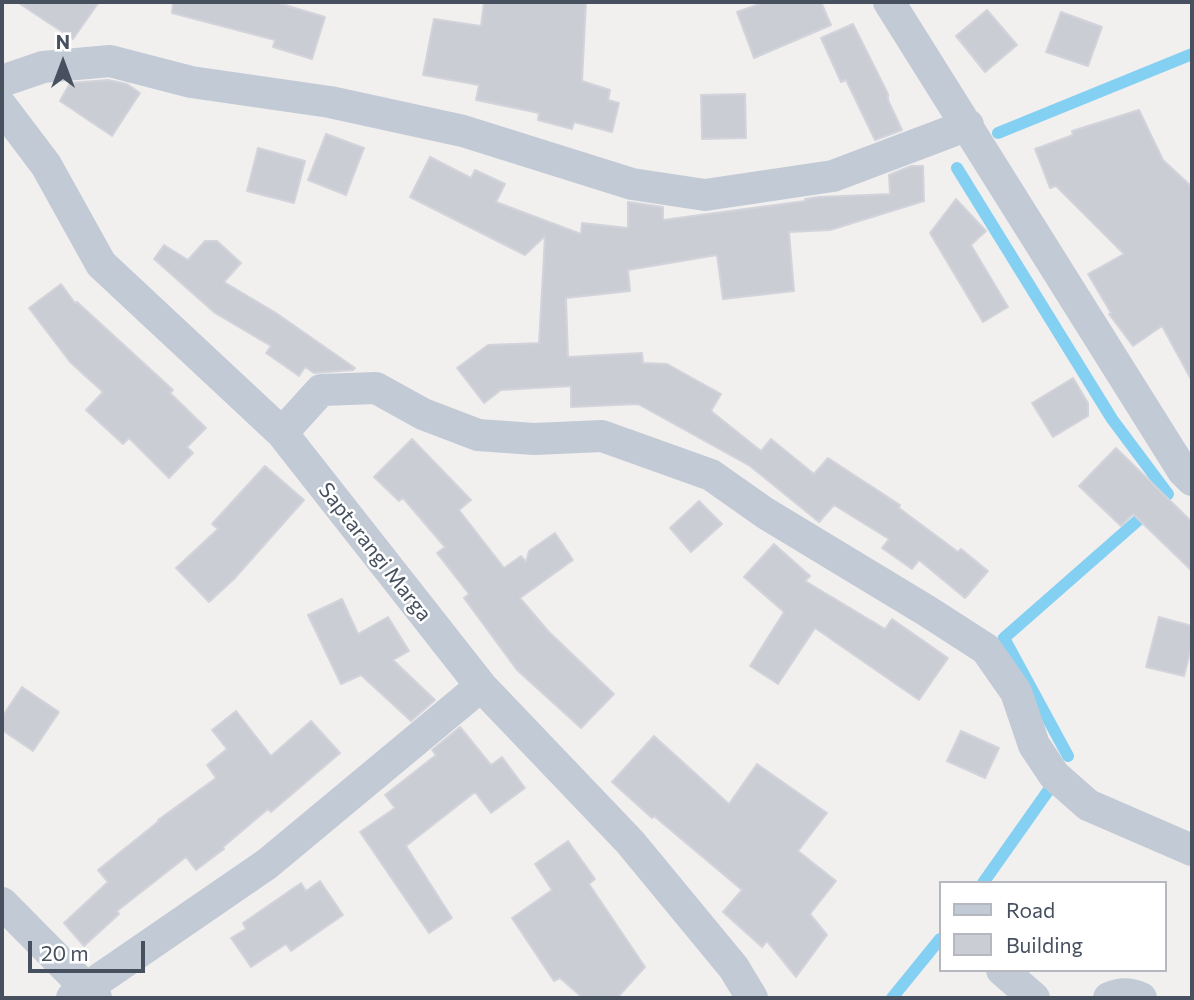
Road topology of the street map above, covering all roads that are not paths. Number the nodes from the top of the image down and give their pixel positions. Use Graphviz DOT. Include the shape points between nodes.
graph roads {
  1 [pos="889,2"];
  2 [pos="2,81"];
  3 [pos="2,107"];
  4 [pos="968,125"];
  5 [pos="282,433"];
  6 [pos="1192,480"];
  7 [pos="481,686"];
  8 [pos="1192,850"];
  9 [pos="2,903"];
  10 [pos="1004,972"];
  11 [pos="85,995"];
  12 [pos="752,998"];
  13 [pos="1034,998"];
  14 [pos="1109,998"];
  15 [pos="1141,998"];
  1 -- 4 [label="street"];
  2 -- 4 [label="street" via="43,67 110,61 191,82 330,102 463,131 632,184 705,195 834,176"];
  3 -- 5 [label="street, Saptarangi Marga" via="46,165 101,264"];
  4 -- 6 [label="street"];
  5 -- 7 [label="street, Saptarangi Marga"];
  5 -- 8 [label="street" via="321,390 376,388 423,414 478,435 534,439 602,436 711,475 986,649 1016,692 1034,745 1054,775 1088,805"];
  7 -- 11 [label="street" via="267,864"];
  7 -- 12 [label="street, Saptarangi Marga" via="630,842 734,968"];
  9 -- 11 [label="street"];
  10 -- 13 [label="street"];
  14 -- 15 [label="street" via="1119,994"];
}
